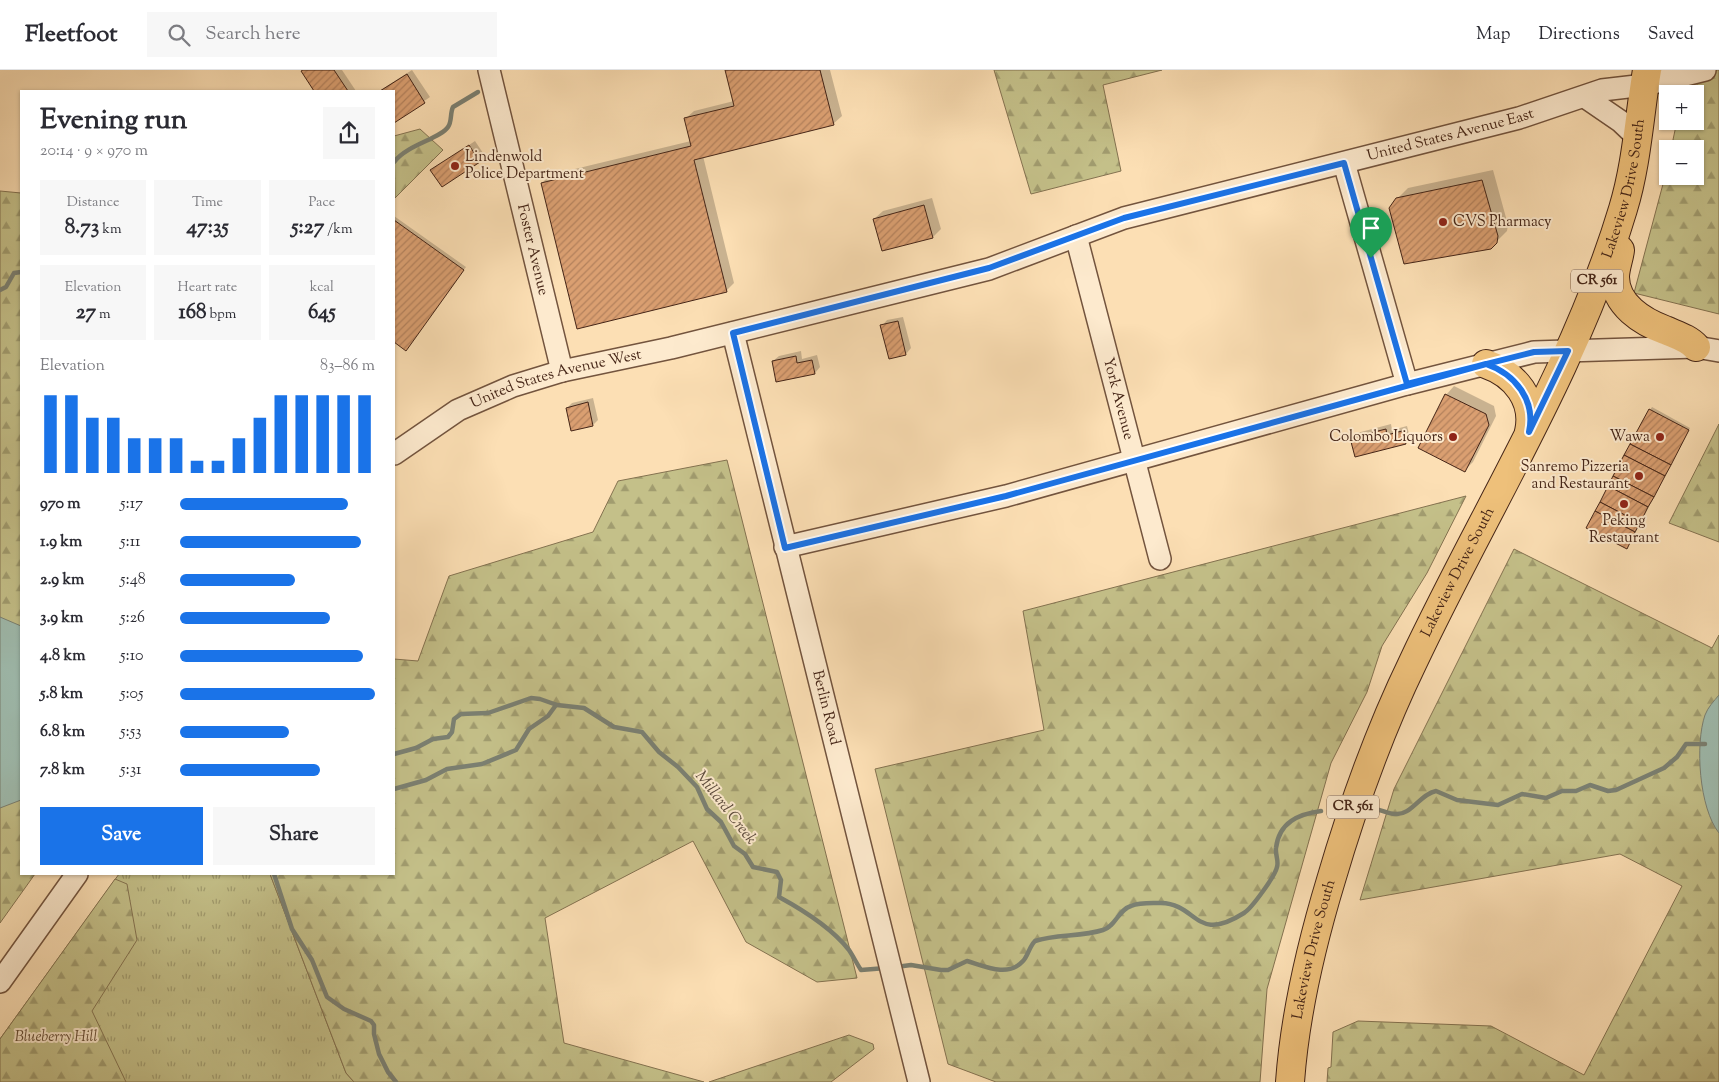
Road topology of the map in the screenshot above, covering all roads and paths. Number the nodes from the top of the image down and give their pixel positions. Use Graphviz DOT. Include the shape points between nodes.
graph roads {
  1 [pos="489,70"];
  2 [pos="1705,70"];
  3 [pos="1646,77"];
  4 [pos="1585,97"];
  5 [pos="1639,139"];
  6 [pos="1344,163"];
  7 [pos="1623,210"];
  8 [pos="1076,236"];
  9 [pos="733,333"];
  10 [pos="1708,349"];
  11 [pos="1568,351"];
  12 [pos="1486,364"];
  13 [pos="562,372"];
  14 [pos="1407,384"];
  15 [pos="1529,432"];
  16 [pos="395,453"];
  17 [pos="1134,462"];
  18 [pos="785,548"];
  19 [pos="1160,559"];
  20 [pos="76,875"];
  21 [pos="0,982"];
  22 [pos="919,1082"];
  23 [pos="1290,1082"];
  1 -- 13 [label="street, Foster Avenue"];
  2 -- 3 [label="street, United States Avenue East"];
  3 -- 4 [label="street, United States Avenue East"];
  3 -- 5 [label="main road, Lakeview Drive South / CR 561"];
  4 -- 5 [label="street" via="1615,116"];
  4 -- 6 [label="street, United States Avenue East" via="1519,118"];
  5 -- 7 [label="main road, Lakeview Drive South / CR 561"];
  6 -- 8 [label="street, United States Avenue East" via="1124,218"];
  6 -- 14 [label="street"];
  7 -- 10 [label="main road" via="1624,234 1615,276 1618,292 1630,310 1648,323"];
  7 -- 11 [label="main road, Lakeview Drive South / CR 561" via="1588,308"];
  8 -- 9 [label="street, United States Avenue East" via="989,268"];
  8 -- 17 [label="street, York Avenue"];
  9 -- 13 [label="street, United States Avenue West"];
  9 -- 18 [label="street, Berlin Road"];
  10 -- 11 [label="street"];
  11 -- 12 [label="street" via="1534,352"];
  11 -- 15 [label="main road, Lakeview Drive South / CR 561"];
  12 -- 14 [label="street"];
  12 -- 15 [label="main road" via="1502,369 1516,380 1528,403"];
  13 -- 16 [label="street, United States Avenue West" via="513,386 458,410"];
  14 -- 17 [label="street"];
  15 -- 23 [label="main road, Lakeview Drive South / CR 561" via="1413,662 1375,747 1348,821 1316,930 1304,982"];
  17 -- 18 [label="street"];
  17 -- 19 [label="street, York Avenue"];
  18 -- 22 [label="street, Berlin Road"];
  20 -- 21 [label="street"];
}
